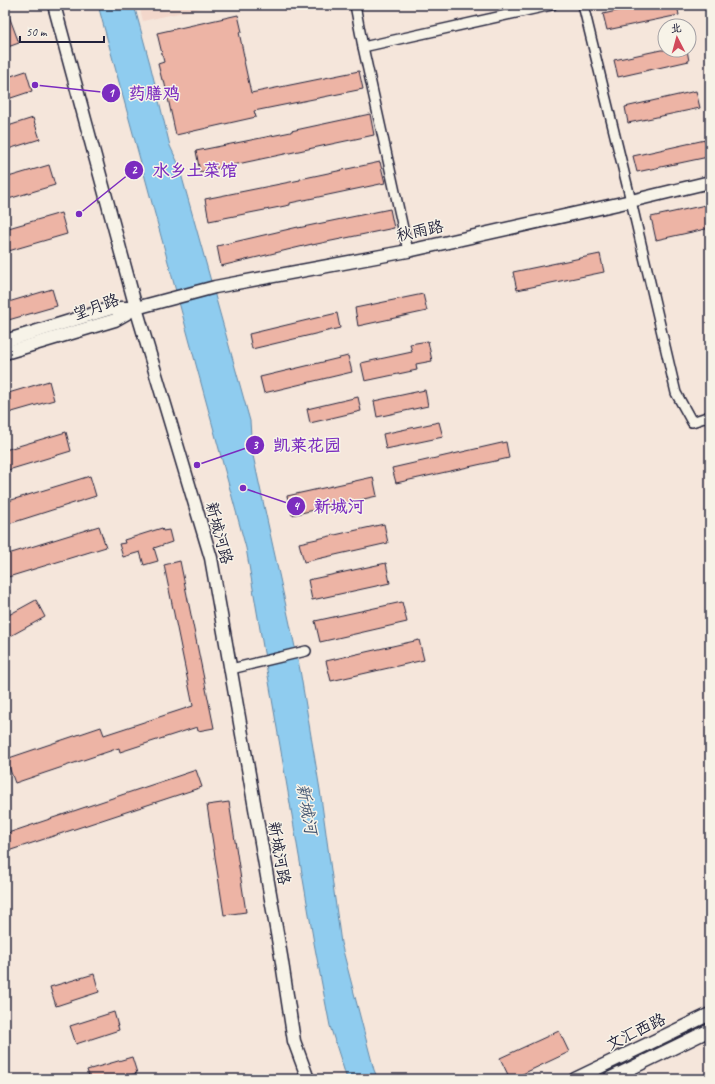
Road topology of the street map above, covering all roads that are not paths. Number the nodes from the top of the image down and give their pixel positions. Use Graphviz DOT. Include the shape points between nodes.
graph roads {
  1 [pos="54,5"];
  2 [pos="355,5"];
  3 [pos="552,5"];
  4 [pos="583,5"];
  5 [pos="363,47"];
  6 [pos="710,182"];
  7 [pos="632,201"];
  8 [pos="408,251"];
  9 [pos="136,308"];
  10 [pos="5,341"];
  11 [pos="5,353"];
  12 [pos="710,416"];
  13 [pos="306,651"];
  14 [pos="231,669"];
  15 [pos="710,1014"];
  16 [pos="710,1030"];
  17 [pos="308,1079"];
  18 [pos="575,1079"];
  19 [pos="610,1079"];
  1 -- 9 [label="street, 新城河路"];
  2 -- 5 [label="street"];
  3 -- 5 [label="street"];
  4 -- 7 [label="street"];
  5 -- 8 [label="street"];
  6 -- 7 [label="street, 秋雨路"];
  7 -- 8 [label="street, 秋雨路"];
  7 -- 12 [label="street" via="676,393 692,422"];
  8 -- 9 [label="street, 秋雨路" via="215,287"];
  9 -- 10 [label="street, 望月路" via="112,308"];
  9 -- 11 [label="street, 望月路" via="115,320"];
  9 -- 14 [label="street, 新城河路" via="211,558"];
  13 -- 14 [label="street"];
  14 -- 17 [label="street, 新城河路" via="294,1041"];
  15 -- 18 [label="street, 文汇西路"];
  16 -- 19 [label="street, 文汇西路"];
}
